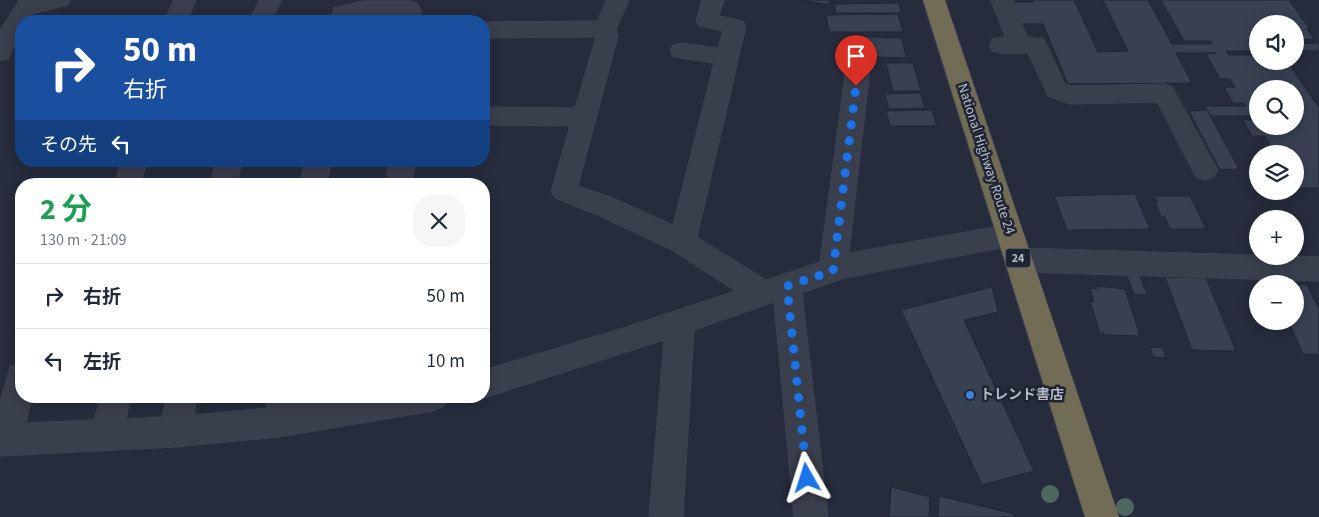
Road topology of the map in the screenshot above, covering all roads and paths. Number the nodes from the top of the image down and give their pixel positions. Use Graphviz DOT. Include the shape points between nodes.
graph roads {
  1 [pos="60,0"];
  2 [pos="185,0"];
  3 [pos="272,0"];
  4 [pos="618,0"];
  5 [pos="713,0"];
  6 [pos="934,0"];
  7 [pos="1002,0"];
  8 [pos="28,4"];
  9 [pos="20,15"];
  10 [pos="179,15"];
  11 [pos="263,15"];
  12 [pos="342,15"];
  13 [pos="410,15"];
  14 [pos="15,23"];
  15 [pos="605,29"];
  16 [pos="490,30"];
  17 [pos="681,51"];
  18 [pos="0,54"];
  19 [pos="727,57"];
  20 [pos="858,68"];
  21 [pos="490,116"];
  22 [pos="586,117"];
  23 [pos="1205,170"];
  24 [pos="682,242"];
  25 [pos="1015,248"];
  26 [pos="1319,269"];
  27 [pos="833,271"];
  28 [pos="776,290"];
  29 [pos="680,322"];
  30 [pos="490,382"];
  31 [pos="15,398"];
  32 [pos="114,403"];
  33 [pos="181,403"];
  34 [pos="351,403"];
  35 [pos="282,409"];
  36 [pos="175,432"];
  37 [pos="106,435"];
  38 [pos="3,440"];
  39 [pos="666,517"];
  40 [pos="811,517"];
  41 [pos="1102,517"];
  1 -- 8 [label="street"];
  2 -- 10 [label="street"];
  3 -- 11 [label="street"];
  4 -- 15 [label="street"];
  5 -- 19 [label="street" via="707,21 735,26"];
  6 -- 25 [label="highway, National Highway Route 24 / 24"];
  7 -- 23 [label="street" via="1010,45 1036,45 1056,90 1070,95 1164,93"];
  8 -- 9 [label="street"];
  12 -- 13 [label="street" via="364,8 409,8"];
  14 -- 18 [label="street"];
  15 -- 16 [label="street"];
  15 -- 22 [label="street" via="607,36"];
  17 -- 19 [label="street"];
  19 -- 24 [label="street"];
  20 -- 27 [label="street"];
  21 -- 22 [label="street"];
  22 -- 24 [label="street" via="564,191"];
  24 -- 28 [label="street"];
  25 -- 26 [label="street"];
  25 -- 27 [label="street" via="845,266"];
  25 -- 41 [label="highway, National Highway Route 24 / 24"];
  27 -- 28 [label="street"];
  28 -- 29 [label="street"];
  28 -- 40 [label="street"];
  29 -- 30 [label="street"];
  29 -- 39 [label="street"];
  31 -- 38 [label="street"];
  32 -- 37 [label="street"];
  33 -- 36 [label="street"];
  34 -- 35 [label="street"];
  35 -- 36 [label="street"];
  36 -- 37 [label="street"];
  37 -- 38 [label="street"];
}
